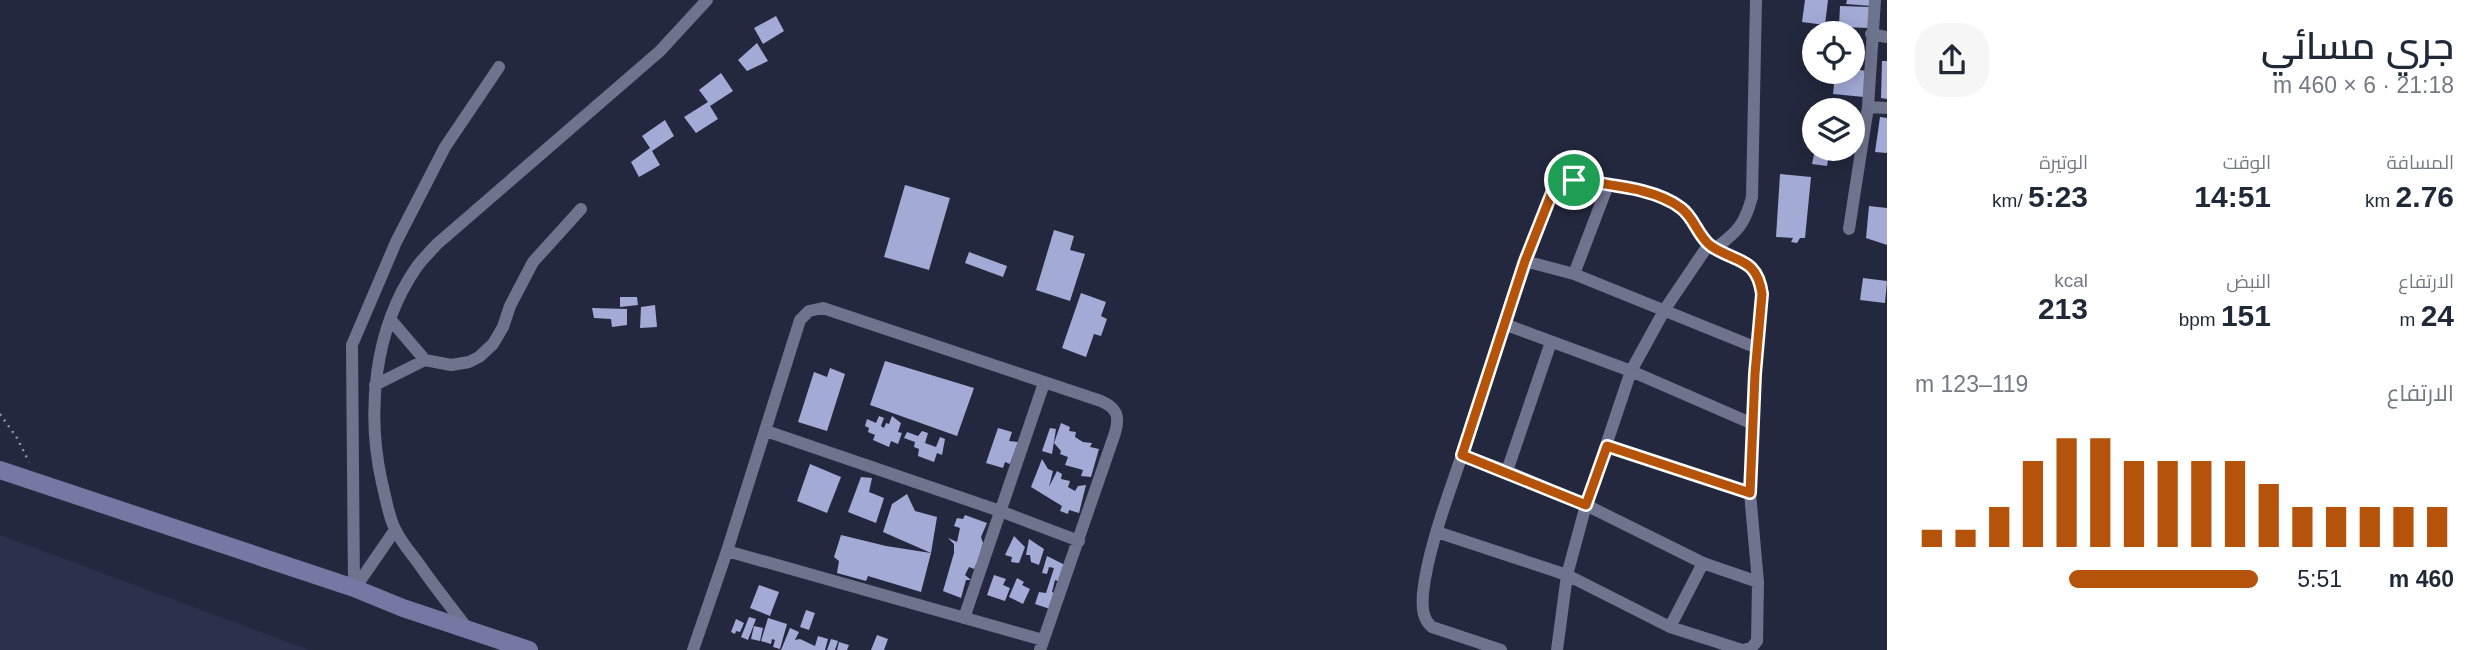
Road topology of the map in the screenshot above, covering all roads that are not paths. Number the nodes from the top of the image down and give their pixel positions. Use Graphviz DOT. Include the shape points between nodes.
graph roads {
  1 [pos="707,0"];
  2 [pos="1756,0"];
  3 [pos="1875,0"];
  4 [pos="1871,34"];
  5 [pos="1887,37"];
  6 [pos="499,67"];
  7 [pos="1868,107"];
  8 [pos="1887,108"];
  9 [pos="1608,185"];
  10 [pos="581,209"];
  11 [pos="1849,229"];
  12 [pos="1712,246"];
  13 [pos="1525,261"];
  14 [pos="1574,274"];
  15 [pos="1665,309"];
  16 [pos="390,319"];
  17 [pos="1504,324"];
  18 [pos="1550,342"];
  19 [pos="1757,348"];
  20 [pos="425,360"];
  21 [pos="1631,371"];
  22 [pos="1044,383"];
  23 [pos="375,385"];
  24 [pos="1753,424"];
  25 [pos="766,431"];
  26 [pos="1607,446"];
  27 [pos="1462,455"];
  28 [pos="0,470"];
  29 [pos="1507,471"];
  30 [pos="1750,493"];
  31 [pos="1586,505"];
  32 [pos="1000,511"];
  33 [pos="395,530"];
  34 [pos="1437,531"];
  35 [pos="1079,541"];
  36 [pos="727,551"];
  37 [pos="1703,563"];
  38 [pos="1567,575"];
  39 [pos="1758,582"];
  40 [pos="354,588"];
  41 [pos="964,618"];
  42 [pos="1670,627"];
  43 [pos="469,631"];
  44 [pos="1041,645"];
  45 [pos="1469,645"];
  46 [pos="529,650"];
  47 [pos="693,650"];
  48 [pos="1501,650"];
  49 [pos="1557,650"];
  50 [pos="1743,650"];
  1 -- 16 [label="street" via="660,51 437,244 417,266"];
  2 -- 12 [label="street" via="1752,197 1740,230"];
  3 -- 4 [label="street"];
  4 -- 5 [label="street"];
  4 -- 7 [label="street"];
  6 -- 40 [label="street" via="439,159 396,242 352,345"];
  7 -- 8 [label="street"];
  7 -- 11 [label="street"];
  9 -- 12 [label="street" via="1680,206"];
  9 -- 13 [label="street" via="1559,180"];
  9 -- 14 [label="street"];
  10 -- 20 [label="street" via="533,262 493,344 469,362 451,365"];
  12 -- 15 [label="street"];
  12 -- 19 [label="street" via="1754,268 1760,281"];
  13 -- 14 [label="street"];
  13 -- 17 [label="street"];
  14 -- 15 [label="street"];
  15 -- 19 [label="street"];
  15 -- 21 [label="street"];
  16 -- 20 [label="street"];
  16 -- 23 [label="street"];
  17 -- 18 [label="street"];
  17 -- 27 [label="street"];
  18 -- 21 [label="street"];
  18 -- 29 [label="street"];
  19 -- 24 [label="street"];
  20 -- 23 [label="street"];
  21 -- 24 [label="street"];
  21 -- 26 [label="street"];
  22 -- 25 [label="street" via="815,309 800,320"];
  22 -- 32 [label="street"];
  22 -- 35 [label="street" via="1110,405 1118,416"];
  23 -- 33 [label="street" via="379,471"];
  24 -- 30 [label="street"];
  25 -- 32 [label="street"];
  25 -- 36 [label="street"];
  26 -- 30 [label="street"];
  26 -- 31 [label="street"];
  27 -- 29 [label="street"];
  27 -- 34 [label="street"];
  28 -- 40 [label="street"];
  29 -- 31 [label="street"];
  30 -- 39 [label="street"];
  31 -- 37 [label="street"];
  31 -- 38 [label="street"];
  32 -- 35 [label="street"];
  32 -- 41 [label="street"];
  33 -- 40 [label="street"];
  33 -- 43 [label="street"];
  34 -- 38 [label="street"];
  34 -- 45 [label="street" via="1423,592 1424,614 1432,628"];
  35 -- 44 [label="street"];
  36 -- 41 [label="street"];
  36 -- 47 [label="street"];
  37 -- 39 [label="street"];
  37 -- 42 [label="street"];
  38 -- 42 [label="street"];
  38 -- 49 [label="street"];
  39 -- 50 [label="street" via="1757,641"];
  40 -- 43 [label="street"];
  41 -- 44 [label="street"];
  42 -- 50 [label="street"];
  43 -- 46 [label="street"];
  45 -- 48 [label="street"];
}
